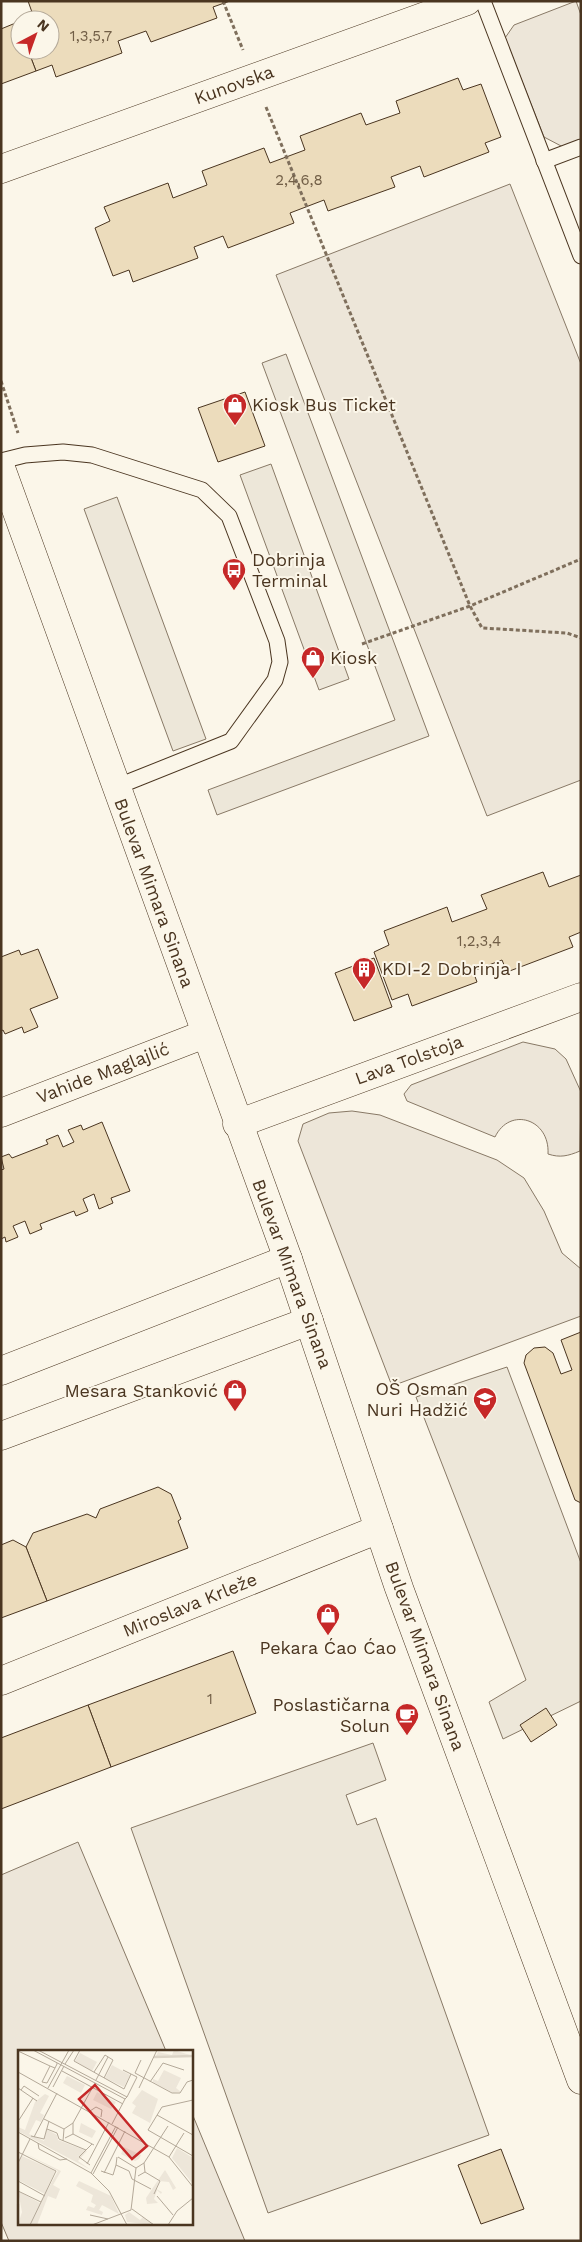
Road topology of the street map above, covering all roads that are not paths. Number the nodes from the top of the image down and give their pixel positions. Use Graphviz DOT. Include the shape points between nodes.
graph roads {
  1 [pos="467,1"];
  2 [pos="482,1"];
  3 [pos="581,148"];
  4 [pos="544,161"];
  5 [pos="1,169"];
  6 [pos="581,256"];
  7 [pos="1,461"];
  8 [pos="1,468"];
  9 [pos="116,787"];
  10 [pos="581,997"];
  11 [pos="205,1034"];
  12 [pos="1,1113"];
  13 [pos="237,1124"];
  14 [pos="288,1259"];
  15 [pos="309,1321"];
  16 [pos="1,1370"];
  17 [pos="1,1436"];
  18 [pos="379,1529"];
  19 [pos="1,1681"];
  20 [pos="581,2080"];
  1 -- 5 [label="street, Kunovska"];
  2 -- 4 [label="lane"];
  3 -- 4 [label="lane"];
  4 -- 6 [label="lane"];
  7 -- 9 [label="lane" via="63,452 92,455 202,490 229,516 277,641 280,662 275,680 231,741"];
  8 -- 9 [label="street, Bulevar Mimara Sinana"];
  9 -- 11 [label="street, Bulevar Mimara Sinana"];
  10 -- 13 [label="street, Lava Tolstoja"];
  11 -- 12 [label="street, Vahide Maglajlić"];
  11 -- 13 [label="street, Bulevar Mimara Sinana"];
  13 -- 14 [label="street, Bulevar Mimara Sinana"];
  14 -- 15 [label="street, Bulevar Mimara Sinana"];
  14 -- 16 [label="street"];
  15 -- 17 [label="street"];
  15 -- 18 [label="street, Bulevar Mimara Sinana"];
  18 -- 19 [label="street, Miroslava Krleže"];
  18 -- 20 [label="street, Bulevar Mimara Sinana"];
}
